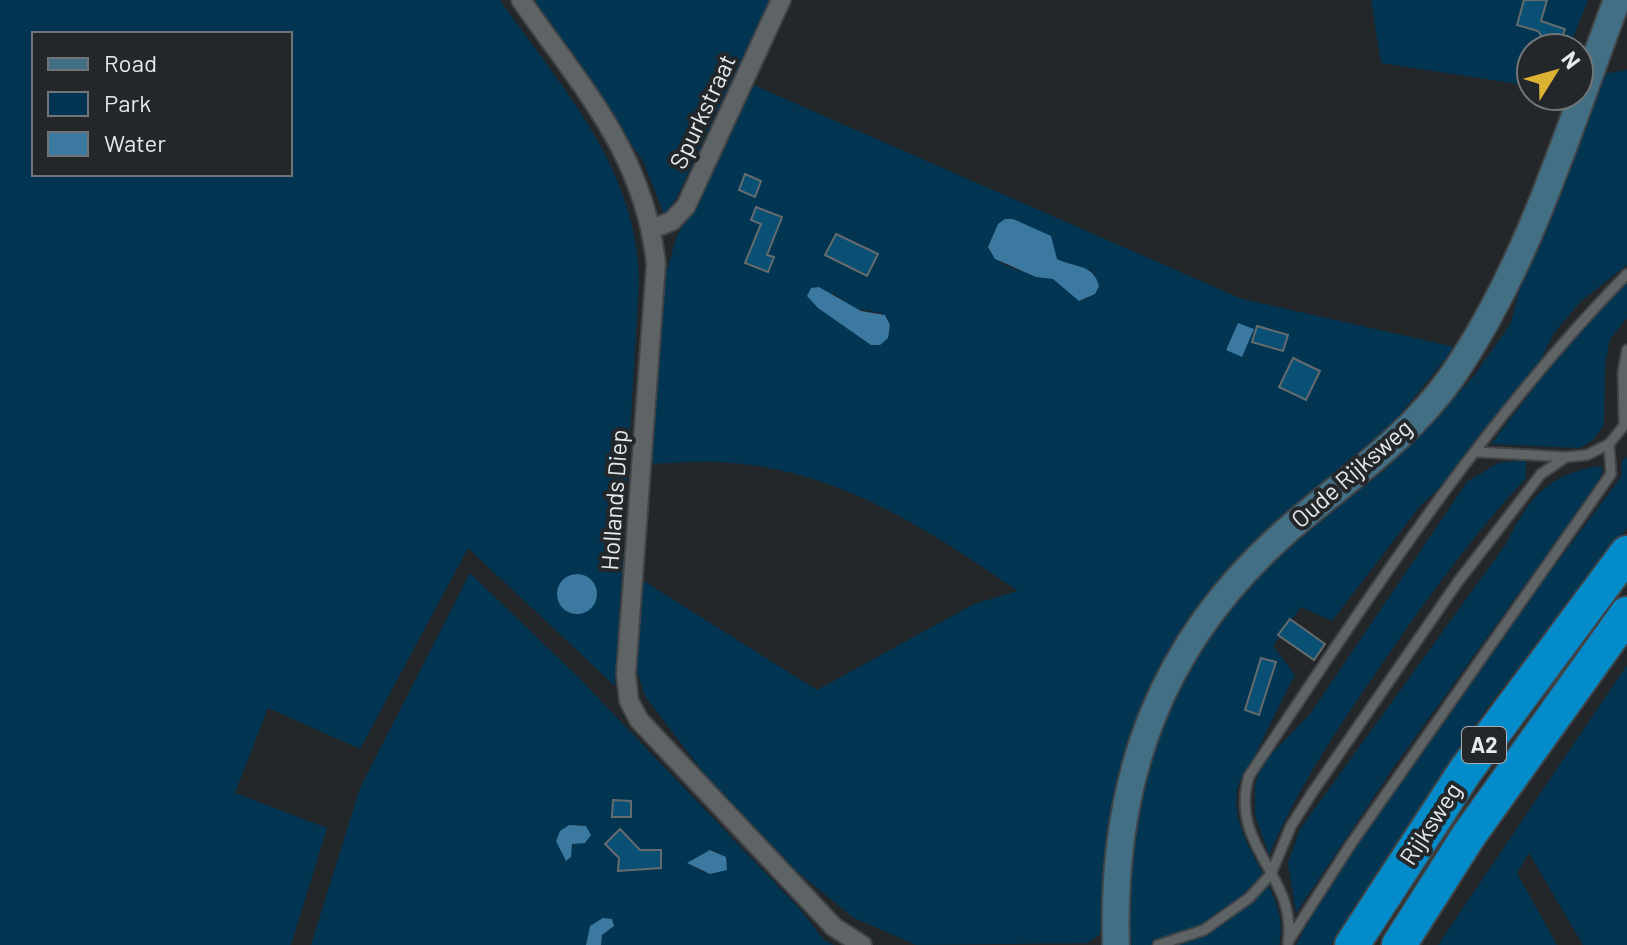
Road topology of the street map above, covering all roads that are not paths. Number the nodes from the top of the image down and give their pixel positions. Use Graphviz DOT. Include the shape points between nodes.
graph roads {
  1 [pos="521,0"];
  2 [pos="781,0"];
  3 [pos="1617,0"];
  4 [pos="652,229"];
  5 [pos="1627,274"];
  6 [pos="1627,350"];
  7 [pos="1626,422"];
  8 [pos="1609,444"];
  9 [pos="1478,452"];
  10 [pos="1566,457"];
  11 [pos="1627,553"];
  12 [pos="1627,614"];
  13 [pos="1271,874"];
  14 [pos="1430,893"];
  15 [pos="862,945"];
  16 [pos="1116,945"];
  17 [pos="1158,945"];
  18 [pos="1352,945"];
  19 [pos="1399,945"];
  20 [pos="1411,945"];
  1 -- 4 [label="street, Hollands Diep" via="622,145"];
  2 -- 4 [label="street, Spurkstraat" via="686,206 672,221"];
  3 -- 16 [label="street, Oude Rijksweg" via="1513,272 1452,375 1394,444 1299,520 1241,575 1205,620 1167,682 1137,758 1122,821"];
  4 -- 15 [label="street, Hollands Diep" via="656,264 626,674 629,701 639,720 834,927"];
  5 -- 9 [label="lane, A2" via="1580,323"];
  6 -- 7 [label="lane, A2"];
  7 -- 8 [label="lane, A2"];
  8 -- 10 [label="lane" via="1587,455"];
  8 -- 13 [label="lane, A2" via="1611,474 1351,844 1288,943 1289,917"];
  9 -- 10 [label="lane"];
  9 -- 13 [label="lane, A2" via="1249,776 1244,818"];
  10 -- 13 [label="lane" via="1541,474 1496,530 1368,708 1291,826"];
  11 -- 18 [label="highway, Rijksweg / A2" via="1466,770"];
  12 -- 14 [label="highway, Rijksweg / A2"];
  13 -- 17 [label="lane" via="1249,898 1204,930"];
  14 -- 19 [label="highway, Rijksweg / A2"];
  14 -- 20 [label="highway, A2"];
}
